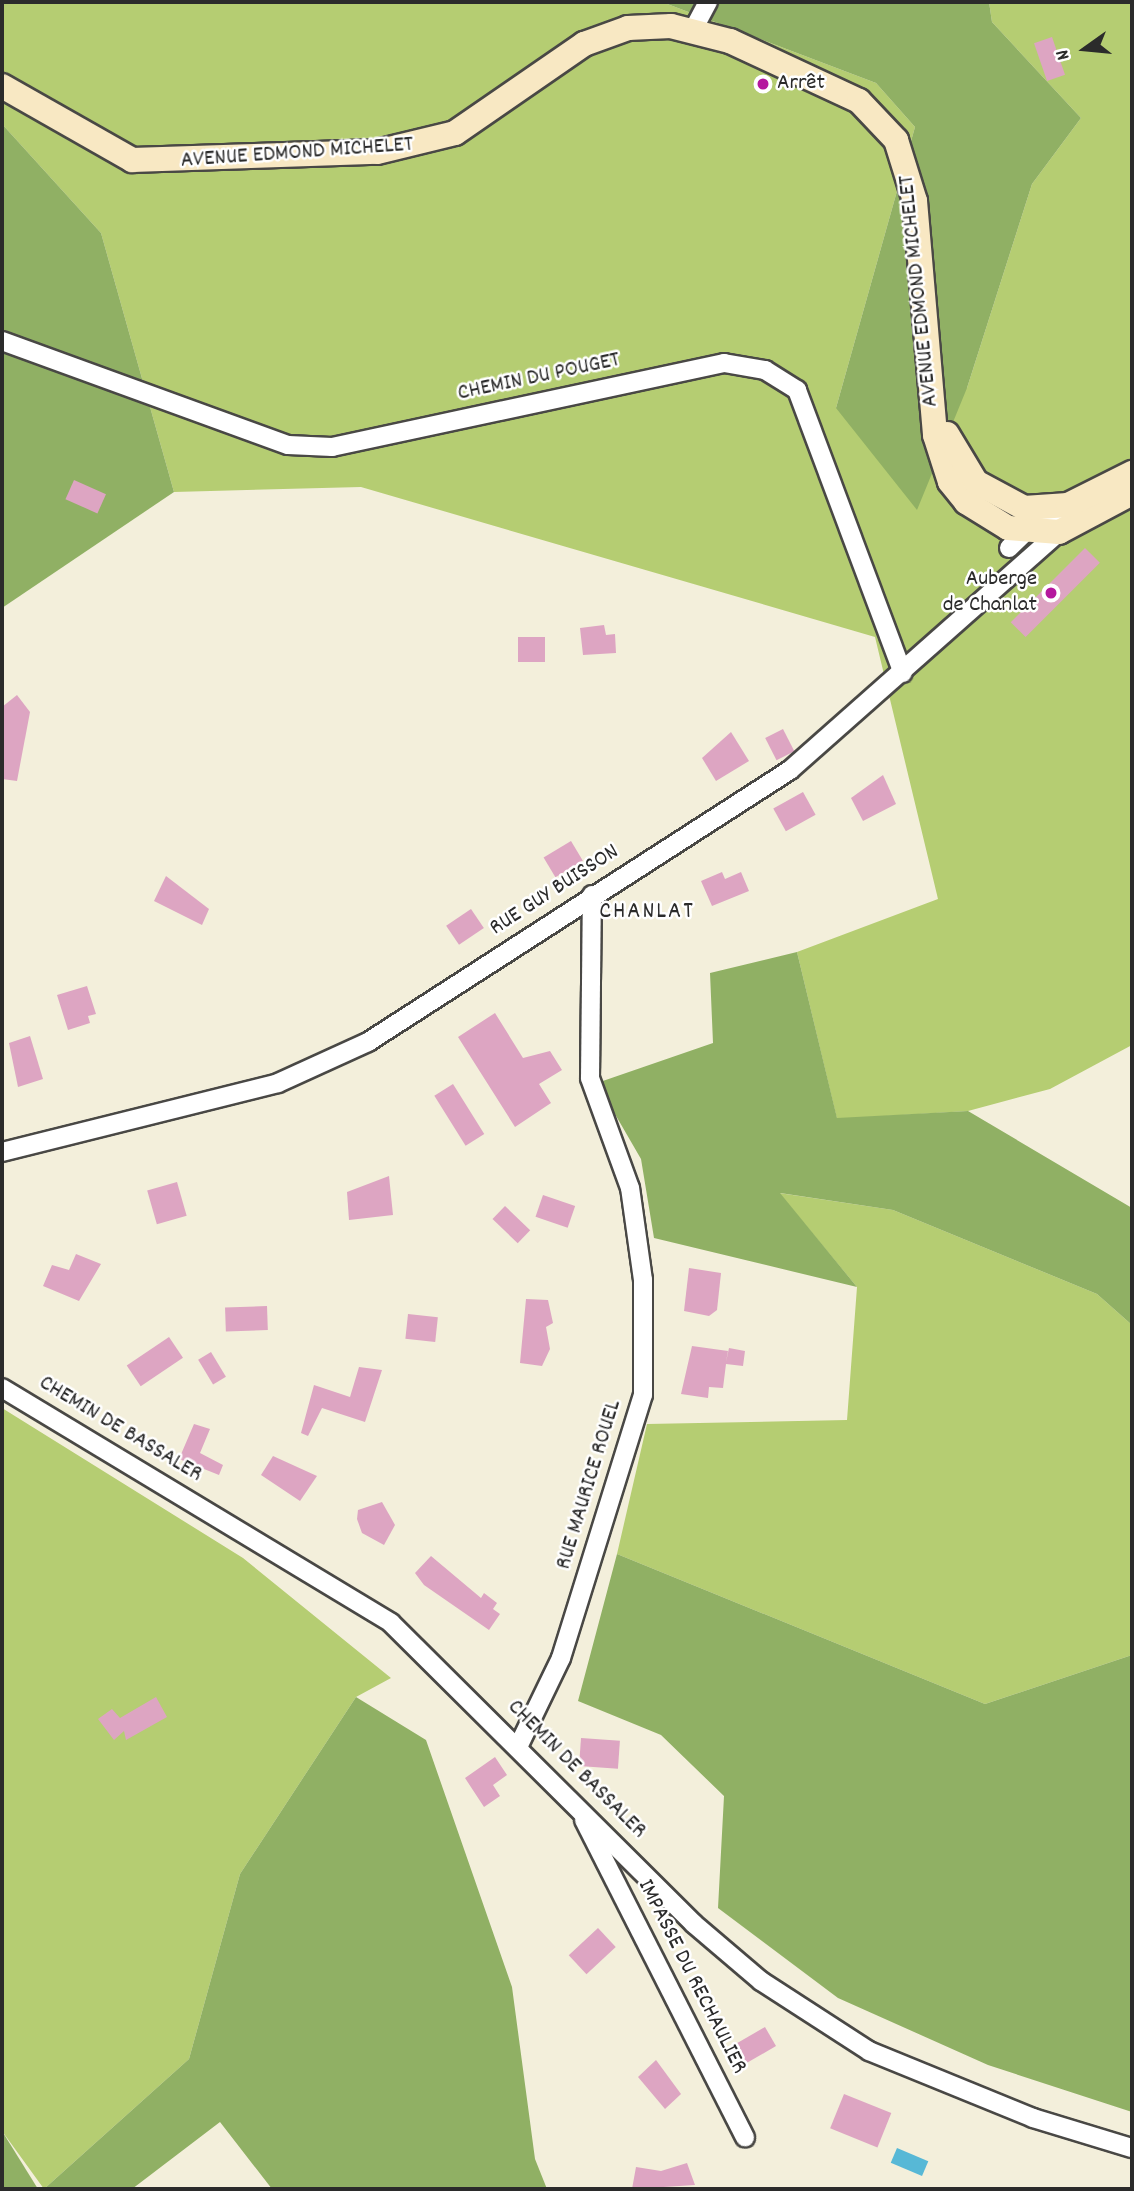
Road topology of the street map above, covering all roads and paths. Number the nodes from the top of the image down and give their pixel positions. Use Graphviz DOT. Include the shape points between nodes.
graph roads {
  1 [pos="708,2"];
  2 [pos="693,30"];
  3 [pos="2,86"];
  4 [pos="2,341"];
  5 [pos="935,397"];
  6 [pos="1132,475"];
  7 [pos="1132,493"];
  8 [pos="1017,506"];
  9 [pos="988,518"];
  10 [pos="1031,535"];
  11 [pos="1009,548"];
  12 [pos="998,583"];
  13 [pos="902,673"];
  14 [pos="592,895"];
  15 [pos="2,1152"];
  16 [pos="2,1388"];
  17 [pos="518,1747"];
  18 [pos="574,1801"];
  19 [pos="744,2138"];
  20 [pos="1132,2148"];
  1 -- 2 [label="street"];
  2 -- 3 [label="main road, AVENUE EDMOND MICHELET" via="646,25 604,35 455,133 377,152 143,162 106,151"];
  2 -- 5 [label="main road, AVENUE EDMOND MICHELET" via="859,101 897,140 915,201"];
  4 -- 13 [label="street, CHEMIN DU POUGET" via="288,446 332,447 724,363 765,369 797,390"];
  5 -- 8 [label="main road" via="964,470 998,499"];
  5 -- 9 [label="main road, AVENUE EDMOND MICHELET" via="942,463 958,492"];
  6 -- 8 [label="main road" via="1068,505"];
  6 -- 10 [label="street" via="1087,509"];
  7 -- 10 [label="main road, AVENUE EDMOND MICHELET" via="1059,532"];
  8 -- 10 [label="street"];
  9 -- 10 [label="main road, AVENUE EDMOND MICHELET"];
  9 -- 11 [label="street"];
  10 -- 11 [label="street"];
  10 -- 12 [label="street, RUE GUY BUISSON"];
  11 -- 12 [label="street"];
  12 -- 13 [label="street, RUE GUY BUISSON"];
  13 -- 14 [label="street, RUE GUY BUISSON" via="790,770"];
  14 -- 15 [label="street, RUE GUY BUISSON" via="368,1042 278,1083"];
  14 -- 17 [label="street, RUE MAURICE ROUEL" via="590,1078 630,1188 643,1280 643,1395 561,1658"];
  16 -- 17 [label="street, CHEMIN DE BASSALER" via="391,1623"];
  17 -- 18 [label="street, CHEMIN DE BASSALER"];
  18 -- 19 [label="street, IMPASSE DU RECHAULIER"];
  18 -- 20 [label="street, CHEMIN DE BASSALER" via="694,1924 761,1981 869,2051 1032,2118"];
}
